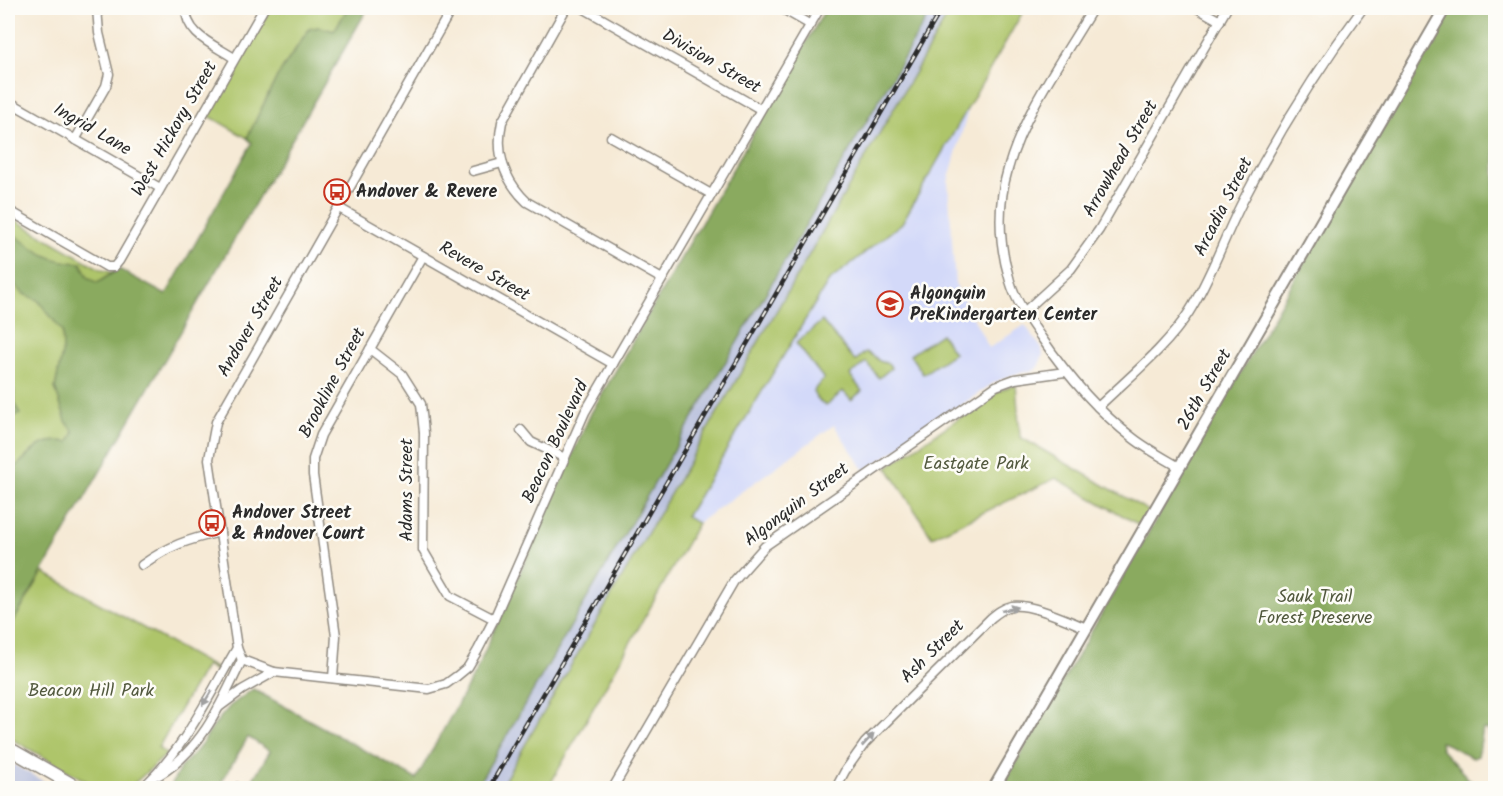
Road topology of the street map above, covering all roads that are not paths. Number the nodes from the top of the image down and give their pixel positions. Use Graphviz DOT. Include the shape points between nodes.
graph roads {
  1 [pos="97,8"];
  2 [pos="186,8"];
  3 [pos="264,8"];
  4 [pos="452,8"];
  5 [pos="566,8"];
  6 [pos="583,8"];
  7 [pos="781,8"];
  8 [pos="820,8"];
  9 [pos="1093,8"];
  10 [pos="1197,8"];
  11 [pos="1227,8"];
  12 [pos="1363,8"];
  13 [pos="1445,8"];
  14 [pos="1220,21"];
  15 [pos="809,24"];
  16 [pos="234,57"];
  17 [pos="8,101"];
  18 [pos="760,109"];
  19 [pos="611,137"];
  20 [pos="75,140"];
  21 [pos="502,163"];
  22 [pos="473,171"];
  23 [pos="160,188"];
  24 [pos="711,194"];
  25 [pos="339,208"];
  26 [pos="8,210"];
  27 [pos="423,256"];
  28 [pos="662,279"];
  29 [pos="1024,312"];
  30 [pos="370,349"];
  31 [pos="613,364"];
  32 [pos="1065,372"];
  33 [pos="1098,408"];
  34 [pos="521,430"];
  35 [pos="565,458"];
  36 [pos="1179,467"];
  37 [pos="220,532"];
  38 [pos="142,565"];
  39 [pos="494,619"];
  40 [pos="1087,628"];
  41 [pos="237,648"];
  42 [pos="242,660"];
  43 [pos="274,672"];
  44 [pos="333,678"];
  45 [pos="219,707"];
  46 [pos="8,748"];
  47 [pos="154,778"];
  48 [pos="78,789"];
  49 [pos="142,789"];
  50 [pos="613,789"];
  51 [pos="836,789"];
  52 [pos="994,789"];
  1 -- 20 [label="street" via="109,74"];
  2 -- 16 [label="street" via="195,33"];
  3 -- 16 [label="street, West Hickory Street"];
  4 -- 25 [label="street, Andover Street"];
  5 -- 21 [label="street" via="505,113 499,141"];
  6 -- 18 [label="street, Division Street"];
  7 -- 15 [label="street"];
  8 -- 15 [label="street, Beacon Boulevard"];
  9 -- 29 [label="street" via="1031,113 1018,140 1002,196 1000,222 1010,282"];
  10 -- 14 [label="street"];
  11 -- 14 [label="street, Arrowhead Street"];
  12 -- 33 [label="street, Arcadia Street" via="1300,101 1246,195 1189,313"];
  13 -- 36 [label="street, 26th Street"];
  14 -- 29 [label="street, Arrowhead Street" via="1099,230 1071,269"];
  15 -- 18 [label="street, Beacon Boulevard"];
  16 -- 23 [label="street, West Hickory Street"];
  17 -- 20 [label="street, Ingrid Lane"];
  18 -- 24 [label="street, Beacon Boulevard"];
  19 -- 24 [label="street"];
  20 -- 23 [label="street, Ingrid Lane"];
  21 -- 22 [label="street"];
  21 -- 28 [label="street" via="512,186 527,202"];
  23 -- 26 [label="street, West Hickory Street" via="114,267"];
  24 -- 28 [label="street, Beacon Boulevard"];
  25 -- 27 [label="street, Revere Street"];
  25 -- 37 [label="street, Andover Street" via="216,422 209,459"];
  27 -- 30 [label="street, Brookline Street"];
  27 -- 31 [label="street, Revere Street"];
  28 -- 31 [label="street, Beacon Boulevard"];
  29 -- 32 [label="street"];
  30 -- 39 [label="street, Adams Street" via="402,374 421,404 423,550 450,596"];
  30 -- 44 [label="street, Brookline Street" via="321,435 313,459 336,636"];
  31 -- 35 [label="street, Beacon Boulevard" via="585,412"];
  32 -- 33 [label="street"];
  32 -- 50 [label="street, Algonquin Street" via="1015,379 996,386 765,546 734,581"];
  33 -- 36 [label="street" via="1133,438"];
  34 -- 35 [label="street" via="531,442"];
  35 -- 39 [label="street, Beacon Boulevard"];
  36 -- 40 [label="street, 26th Street"];
  37 -- 38 [label="street" via="180,542"];
  37 -- 41 [label="street, Andover Street"];
  39 -- 44 [label="street, Beacon Boulevard" via="468,667 446,684 419,689"];
  51 -- 40 [label="street, Ash Street, one-way" via="865,743 1001,610 1024,606"];
  40 -- 52 [label="street, 26th Street"];
  41 -- 42 [label="street, Andover Street"];
  41 -- 47 [label="street, one-way" via="175,753"];
  42 -- 43 [label="street"];
  42 -- 45 [label="street"];
  43 -- 44 [label="street, Beacon Boulevard"];
  43 -- 45 [label="street"];
  45 -- 47 [label="street" via="201,737 171,768"];
  46 -- 48 [label="main road"];
  47 -- 49 [label="street"];
}
